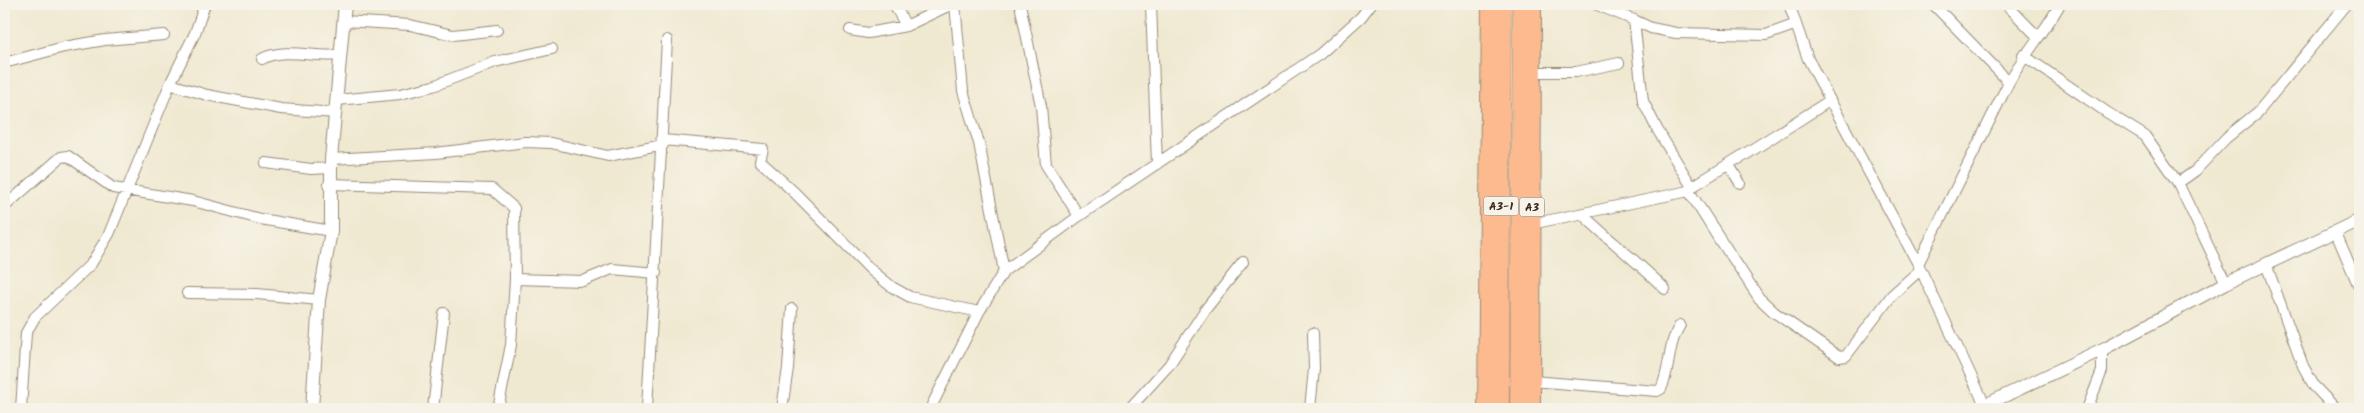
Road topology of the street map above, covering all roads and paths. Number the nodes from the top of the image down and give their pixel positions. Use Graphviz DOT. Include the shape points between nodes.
graph roads {
  1 [pos="205,4"];
  2 [pos="345,4"];
  3 [pos="894,4"];
  4 [pos="954,4"];
  5 [pos="1020,4"];
  6 [pos="1151,4"];
  7 [pos="1371,4"];
  8 [pos="1490,4"];
  9 [pos="1502,4"];
  10 [pos="1522,4"];
  11 [pos="1533,4"];
  12 [pos="1595,4"];
  13 [pos="1789,4"];
  14 [pos="1933,4"];
  15 [pos="2006,4"];
  16 [pos="2060,4"];
  17 [pos="2348,4"];
  18 [pos="1634,20"];
  19 [pos="344,21"];
  20 [pos="1794,25"];
  21 [pos="906,26"];
  22 [pos="497,30"];
  23 [pos="850,30"];
  24 [pos="164,36"];
  25 [pos="2038,37"];
  26 [pos="667,40"];
  27 [pos="552,48"];
  28 [pos="340,55"];
  29 [pos="2023,55"];
  30 [pos="262,59"];
  31 [pos="4,63"];
  32 [pos="1619,63"];
  33 [pos="1533,72"];
  34 [pos="2009,82"];
  35 [pos="170,84"];
  36 [pos="337,100"];
  37 [pos="1829,101"];
  38 [pos="336,113"];
  39 [pos="662,142"];
  40 [pos="331,163"];
  41 [pos="266,164"];
  42 [pos="1157,164"];
  43 [pos="1729,165"];
  44 [pos="2178,183"];
  45 [pos="329,184"];
  46 [pos="1740,184"];
  47 [pos="1690,189"];
  48 [pos="126,191"];
  49 [pos="4,207"];
  50 [pos="1582,214"];
  51 [pos="1079,216"];
  52 [pos="2360,220"];
  53 [pos="1531,224"];
  54 [pos="331,231"];
  55 [pos="2336,233"];
  56 [pos="1243,262"];
  57 [pos="2266,264"];
  58 [pos="1919,267"];
  59 [pos="1004,271"];
  60 [pos="656,273"];
  61 [pos="515,279"];
  62 [pos="2226,283"];
  63 [pos="1665,289"];
  64 [pos="2360,289"];
  65 [pos="187,294"];
  66 [pos="319,300"];
  67 [pos="792,309"];
  68 [pos="979,312"];
  69 [pos="444,313"];
  70 [pos="1680,325"];
  71 [pos="1313,333"];
  72 [pos="2102,349"];
  73 [pos="1532,381"];
  74 [pos="1981,407"];
  75 [pos="21,409"];
  76 [pos="312,409"];
  77 [pos="433,409"];
  78 [pos="498,409"];
  79 [pos="647,409"];
  80 [pos="782,409"];
  81 [pos="930,409"];
  82 [pos="1129,409"];
  83 [pos="1310,409"];
  84 [pos="1486,409"];
  85 [pos="1500,409"];
  86 [pos="1519,409"];
  87 [pos="1532,409"];
  88 [pos="2087,409"];
  89 [pos="2336,409"];
  1 -- 35 [label="street"];
  2 -- 19 [label="street"];
  3 -- 21 [label="street"];
  4 -- 21 [label="street"];
  4 -- 59 [label="street" via="963,92 979,143"];
  5 -- 51 [label="street" via="1041,106 1046,165"];
  6 -- 42 [label="street"];
  7 -- 42 [label="street" via="1320,54"];
  8 -- 84 [label="main road"];
  9 -- 85 [label="highway, A3-1"];
  10 -- 86 [label="highway, A3-1"];
  11 -- 33 [label="main road, A3"];
  12 -- 18 [label="street"];
  13 -- 20 [label="street"];
  14 -- 34 [label="street"];
  15 -- 25 [label="street"];
  16 -- 25 [label="street"];
  17 -- 44 [label="street" via="2258,112"];
  18 -- 20 [label="street" via="1651,28 1676,33 1766,35"];
  18 -- 47 [label="street" via="1643,101"];
  19 -- 22 [label="street" via="410,25 453,35"];
  19 -- 28 [label="street"];
  20 -- 37 [label="street"];
  21 -- 23 [label="street" via="868,33"];
  24 -- 31 [label="street" via="64,47"];
  25 -- 29 [label="street"];
  26 -- 39 [label="street"];
  27 -- 36 [label="street" via="495,62 433,86 400,94"];
  28 -- 30 [label="street" via="284,54"];
  28 -- 36 [label="street"];
  29 -- 34 [label="street"];
  29 -- 44 [label="street" via="2145,136"];
  32 -- 33 [label="street" via="1576,72"];
  33 -- 53 [label="main road, A3"];
  34 -- 58 [label="street"];
  35 -- 38 [label="street" via="207,95 281,109"];
  35 -- 48 [label="street"];
  36 -- 38 [label="street"];
  37 -- 43 [label="street"];
  37 -- 58 [label="street"];
  38 -- 40 [label="street"];
  39 -- 40 [label="street" via="608,156 551,143 525,142"];
  39 -- 60 [label="street"];
  39 -- 68 [label="street" via="763,149 760,162 870,270 892,287 910,297"];
  40 -- 41 [label="street" via="310,169"];
  40 -- 45 [label="street"];
  42 -- 51 [label="street"];
  43 -- 46 [label="street"];
  43 -- 47 [label="street"];
  44 -- 62 [label="street"];
  45 -- 54 [label="street"];
  45 -- 61 [label="street" via="492,189 514,208"];
  47 -- 50 [label="street"];
  47 -- 58 [label="street" via="1759,298 1839,358 1846,356 1892,295"];
  48 -- 49 [label="street" via="113,188 68,156 61,157"];
  48 -- 54 [label="street" via="193,201 260,219"];
  48 -- 75 [label="street" via="109,234 91,264 34,317 26,333"];
  50 -- 53 [label="street"];
  50 -- 63 [label="street"];
  51 -- 59 [label="street"];
  52 -- 55 [label="street"];
  53 -- 73 [label="main road, A3"];
  54 -- 66 [label="street"];
  55 -- 57 [label="street"];
  55 -- 64 [label="street"];
  56 -- 82 [label="street" via="1205,310 1169,365"];
  57 -- 62 [label="street"];
  57 -- 89 [label="street" via="2303,366 2314,386"];
  58 -- 74 [label="street"];
  59 -- 68 [label="street"];
  60 -- 61 [label="street" via="612,269 583,281"];
  60 -- 79 [label="street"];
  61 -- 78 [label="street" via="511,345"];
  62 -- 72 [label="street"];
  65 -- 66 [label="street" via="257,294"];
  66 -- 76 [label="street"];
  67 -- 80 [label="street"];
  68 -- 81 [label="street"];
  69 -- 77 [label="street"];
  70 -- 73 [label="street" via="1671,344 1664,383 1657,391"];
  71 -- 83 [label="street"];
  72 -- 74 [label="street"];
  72 -- 88 [label="street" via="2102,371"];
  73 -- 87 [label="main road, A3"];
}
